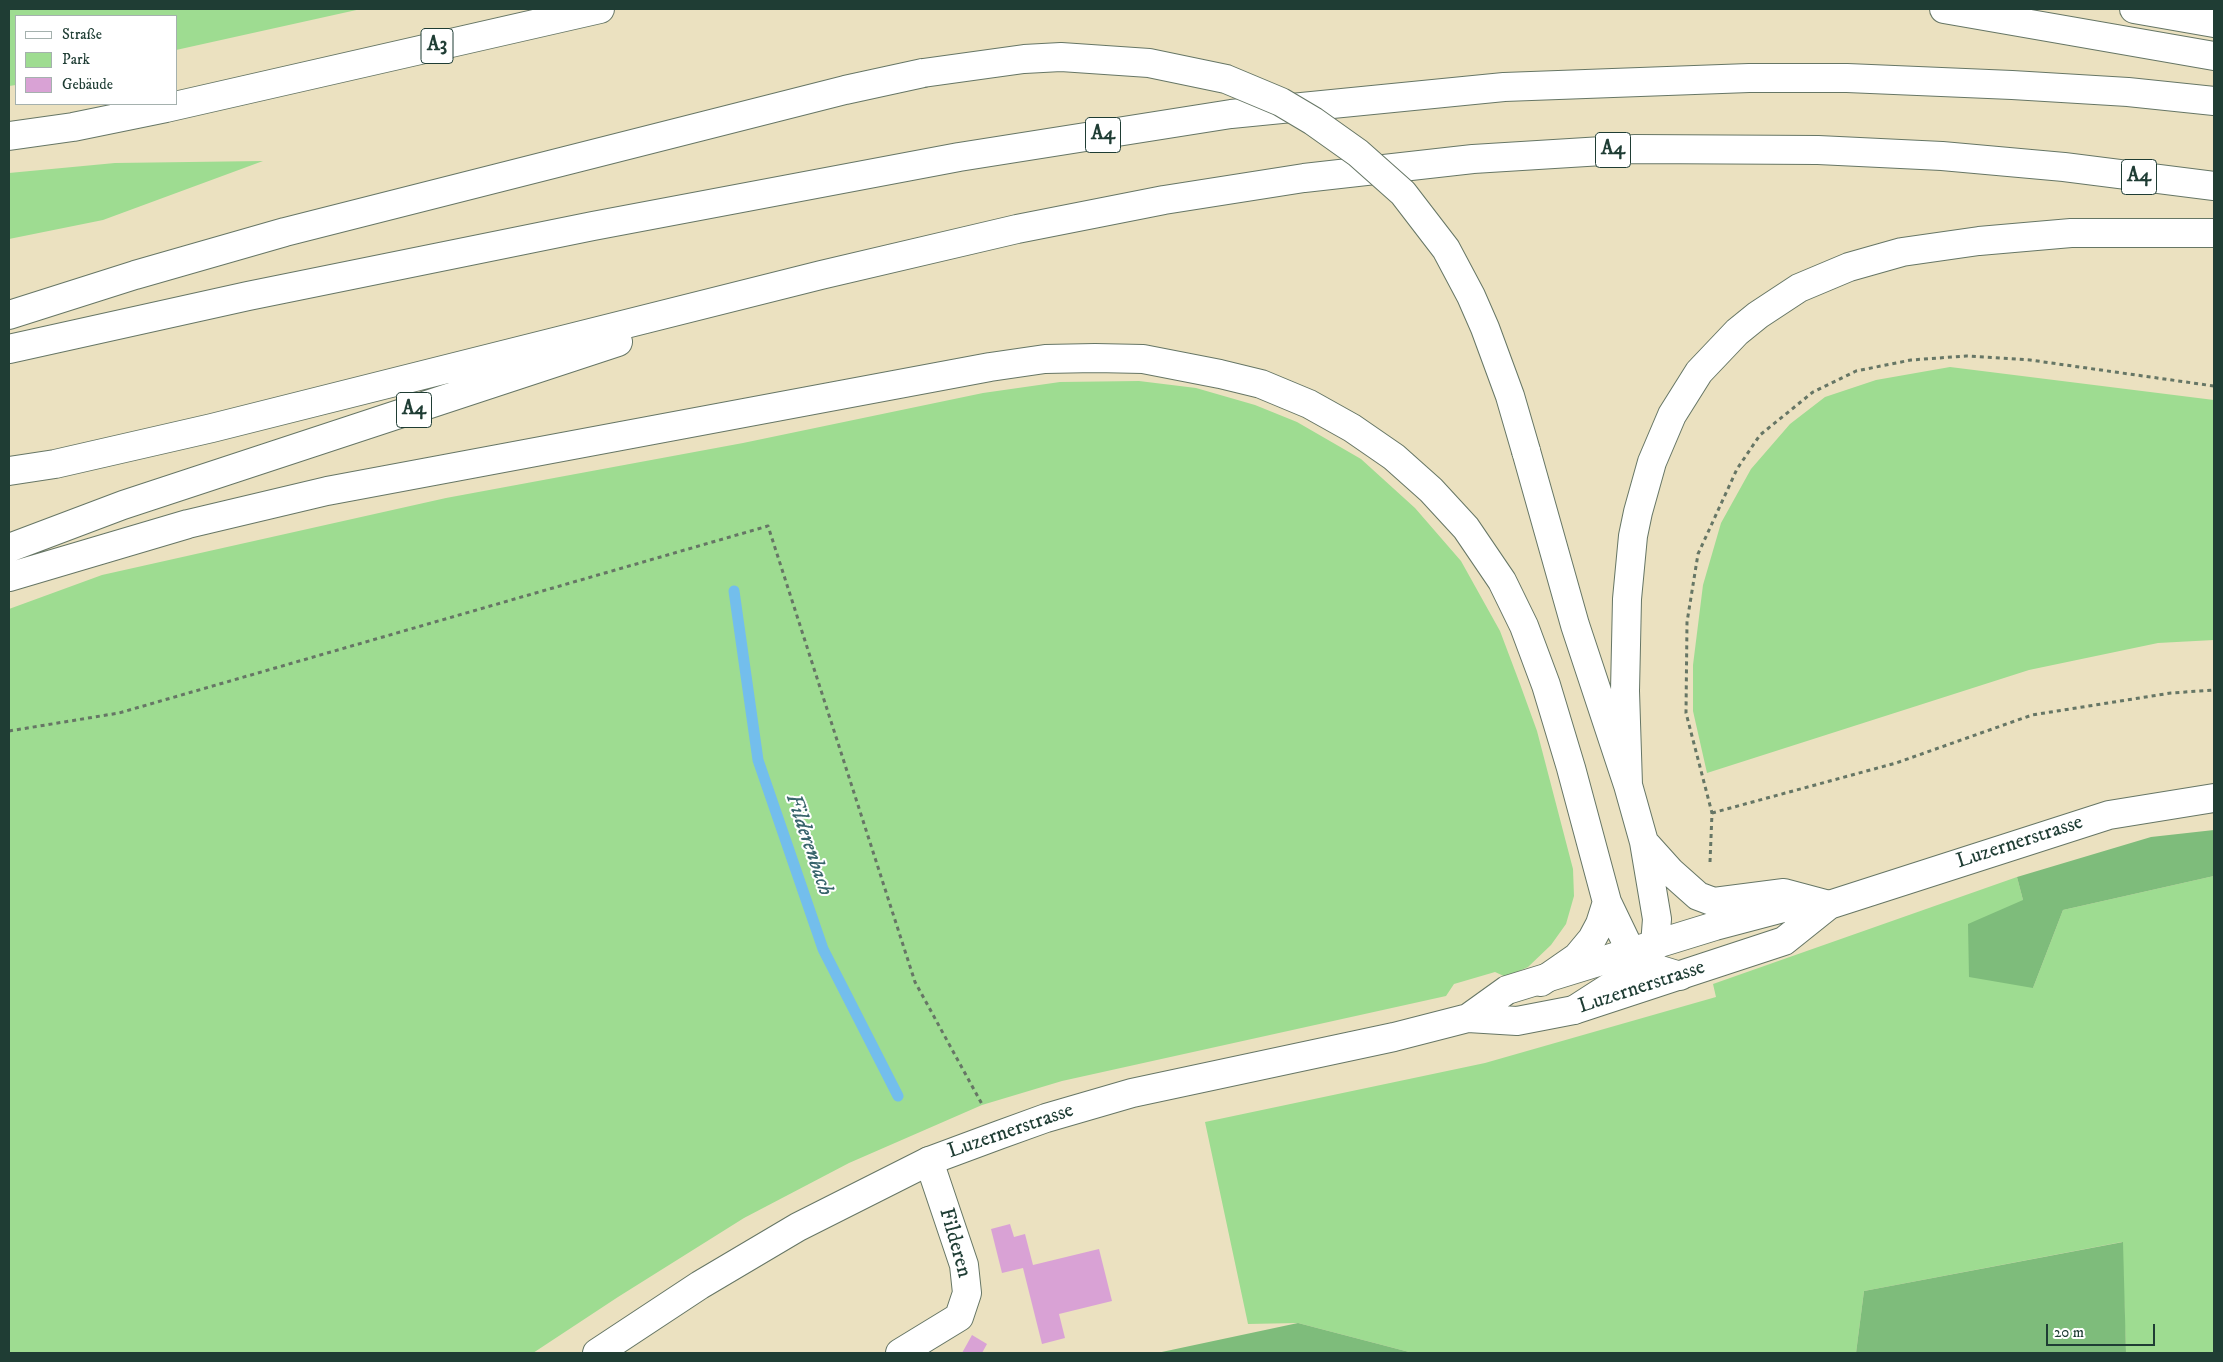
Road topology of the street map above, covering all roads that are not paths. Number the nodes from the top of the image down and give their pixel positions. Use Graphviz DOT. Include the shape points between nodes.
graph roads {
  1 [pos="600,9"];
  2 [pos="1944,9"];
  3 [pos="2134,9"];
  4 [pos="2214,23"];
  5 [pos="2214,56"];
  6 [pos="2214,101"];
  7 [pos="9,136"];
  8 [pos="2214,186"];
  9 [pos="2214,233"];
  10 [pos="821,275"];
  11 [pos="9,314"];
  12 [pos="9,349"];
  13 [pos="9,471"];
  14 [pos="9,548"];
  15 [pos="9,578"];
  16 [pos="1628,786"];
  17 [pos="2214,798"];
  18 [pos="1644,842"];
  19 [pos="1607,902"];
  20 [pos="1829,904"];
  21 [pos="1644,955"];
  22 [pos="1680,976"];
  23 [pos="1540,982"];
  24 [pos="1574,1010"];
  25 [pos="1468,1018"];
  26 [pos="929,1162"];
  27 [pos="597,1353"];
  28 [pos="900,1353"];
  1 -- 7 [label="main road, A3" via="166,108"];
  2 -- 5 [label="main road"];
  3 -- 4 [label="main road"];
  6 -- 12 [label="main road, A4" via="2012,85 1847,78 1749,78 1504,87 1231,114 959,158 593,226 248,296"];
  8 -- 10 [label="main road, A4" via="1942,156 1818,150 1635,149 1482,158 1304,178 1164,200 1017,229"];
  9 -- 16 [label="main road" via="2071,234 1979,241 1902,252 1849,267 1799,288 1737,332 1700,372 1672,415 1652,462 1638,512 1627,600"];
  10 -- 13 [label="main road, A4" via="212,428 55,464"];
  10 -- 14 [label="main road, A4" via="123,505"];
  11 -- 16 [label="main road, bridge" via="285,232 923,73 989,63 1094,58 1149,63 1226,79 1281,102 1358,153 1403,193 1446,249 1485,328 1510,396 1575,625"];
  15 -- 19 [label="main road" via="188,524 327,491 990,367 1046,359 1095,358 1143,359 1181,366 1261,384 1309,404 1352,428 1394,457 1466,528 1502,581 1546,684"];
  16 -- 18 [label="main road"];
  17 -- 20 [label="main road, Luzernerstrasse" via="2109,815"];
  18 -- 20 [label="main road" via="1698,896 1714,902 1784,893"];
  18 -- 21 [label="main road" via="1657,919"];
  19 -- 21 [label="main road"];
  19 -- 23 [label="main road" via="1600,924 1577,957"];
  20 -- 21 [label="main road, Luzernerstrasse" via="1787,907"];
  20 -- 22 [label="main road, Luzernerstrasse" via="1784,941"];
  21 -- 22 [label="main road"];
  21 -- 23 [label="main road, Luzernerstrasse"];
  21 -- 24 [label="main road"];
  22 -- 24 [label="main road, Luzernerstrasse"];
  23 -- 25 [label="main road, Luzernerstrasse" via="1507,990"];
  24 -- 25 [label="main road, Luzernerstrasse" via="1517,1021"];
  25 -- 26 [label="main road, Luzernerstrasse" via="1132,1094 1046,1118"];
  26 -- 27 [label="main road, Luzernerstrasse" via="790,1231"];
  26 -- 28 [label="main road, Filderen" via="964,1265 967,1293 959,1317"];
}
